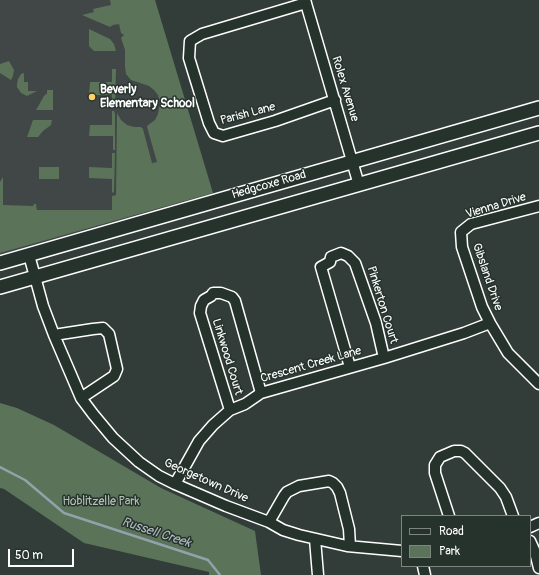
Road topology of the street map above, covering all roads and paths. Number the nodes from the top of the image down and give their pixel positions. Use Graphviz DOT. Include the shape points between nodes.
graph roads {
  1 [pos="305,2"];
  2 [pos="334,100"];
  3 [pos="539,108"];
  4 [pos="539,134"];
  5 [pos="353,161"];
  6 [pos="359,185"];
  7 [pos="539,206"];
  8 [pos="461,232"];
  9 [pos="29,255"];
  10 [pos="0,263"];
  11 [pos="35,277"];
  12 [pos="0,287"];
  13 [pos="490,322"];
  14 [pos="54,336"];
  15 [pos="384,358"];
  16 [pos="350,367"];
  17 [pos="539,384"];
  18 [pos="261,393"];
  19 [pos="81,398"];
  20 [pos="230,410"];
  21 [pos="175,484"];
  22 [pos="449,515"];
  23 [pos="513,515"];
  24 [pos="269,522"];
  25 [pos="315,539"];
  26 [pos="531,543"];
  27 [pos="350,546"];
  28 [pos="401,551"];
  29 [pos="539,568"];
  30 [pos="318,575"];
  1 -- 2 [label="street, Rolex Avenue"];
  1 -- 2 [label="street, Parish Lane" via="202,34 190,41 189,58 208,123 214,133 223,136"];
  2 -- 5 [label="street, Rolex Avenue"];
  3 -- 5 [label="main road, Hedgcoxe Road"];
  4 -- 6 [label="main road, Hedgcoxe Road"];
  5 -- 6 [label="street, Rolex Avenue"];
  5 -- 9 [label="main road, Hedgcoxe Road"];
  6 -- 11 [label="main road, Hedgcoxe Road"];
  7 -- 8 [label="street, Vienna Drive" via="471,224"];
  8 -- 13 [label="street, Gibsland Drive" via="467,262 482,307"];
  9 -- 10 [label="main road, Hedgcoxe Road"];
  9 -- 11 [label="street, Georgetown Drive"];
  11 -- 12 [label="main road, Hedgcoxe Road"];
  11 -- 14 [label="street, Georgetown Drive"];
  13 -- 15 [label="street, Crescent Creek Lane" via="464,333"];
  13 -- 17 [label="street, Gibsland Drive" via="508,352"];
  14 -- 19 [label="street, Georgetown Drive"];
  14 -- 19 [label="street" via="103,328 109,334 118,369 114,376"];
  15 -- 16 [label="street, Crescent Creek Lane"];
  15 -- 16 [label="street, Pinkerton Court" via="376,323 355,263 341,253 331,257 330,262 321,267"];
  16 -- 18 [label="street, Crescent Creek Lane"];
  18 -- 20 [label="street, Crescent Creek Lane"];
  18 -- 20 [label="street, Linkwood Court" via="235,301 222,293 213,293 204,300 200,313"];
  19 -- 21 [label="street, Georgetown Drive" via="113,438 139,462"];
  20 -- 21 [label="street, Crescent Creek Lane" via="200,441"];
  21 -- 24 [label="street, Georgetown Drive"];
  22 -- 23 [label="street" via="434,465 440,458 454,451 461,451 500,488"];
  24 -- 25 [label="street, Georgetown Drive" via="283,530"];
  24 -- 27 [label="street" via="287,492 299,486 329,481 340,493 349,529"];
  25 -- 27 [label="street, Georgetown Drive"];
  25 -- 30 [label="street"];
  26 -- 29 [label="street"];
  27 -- 28 [label="street, Georgetown Drive"];
}
